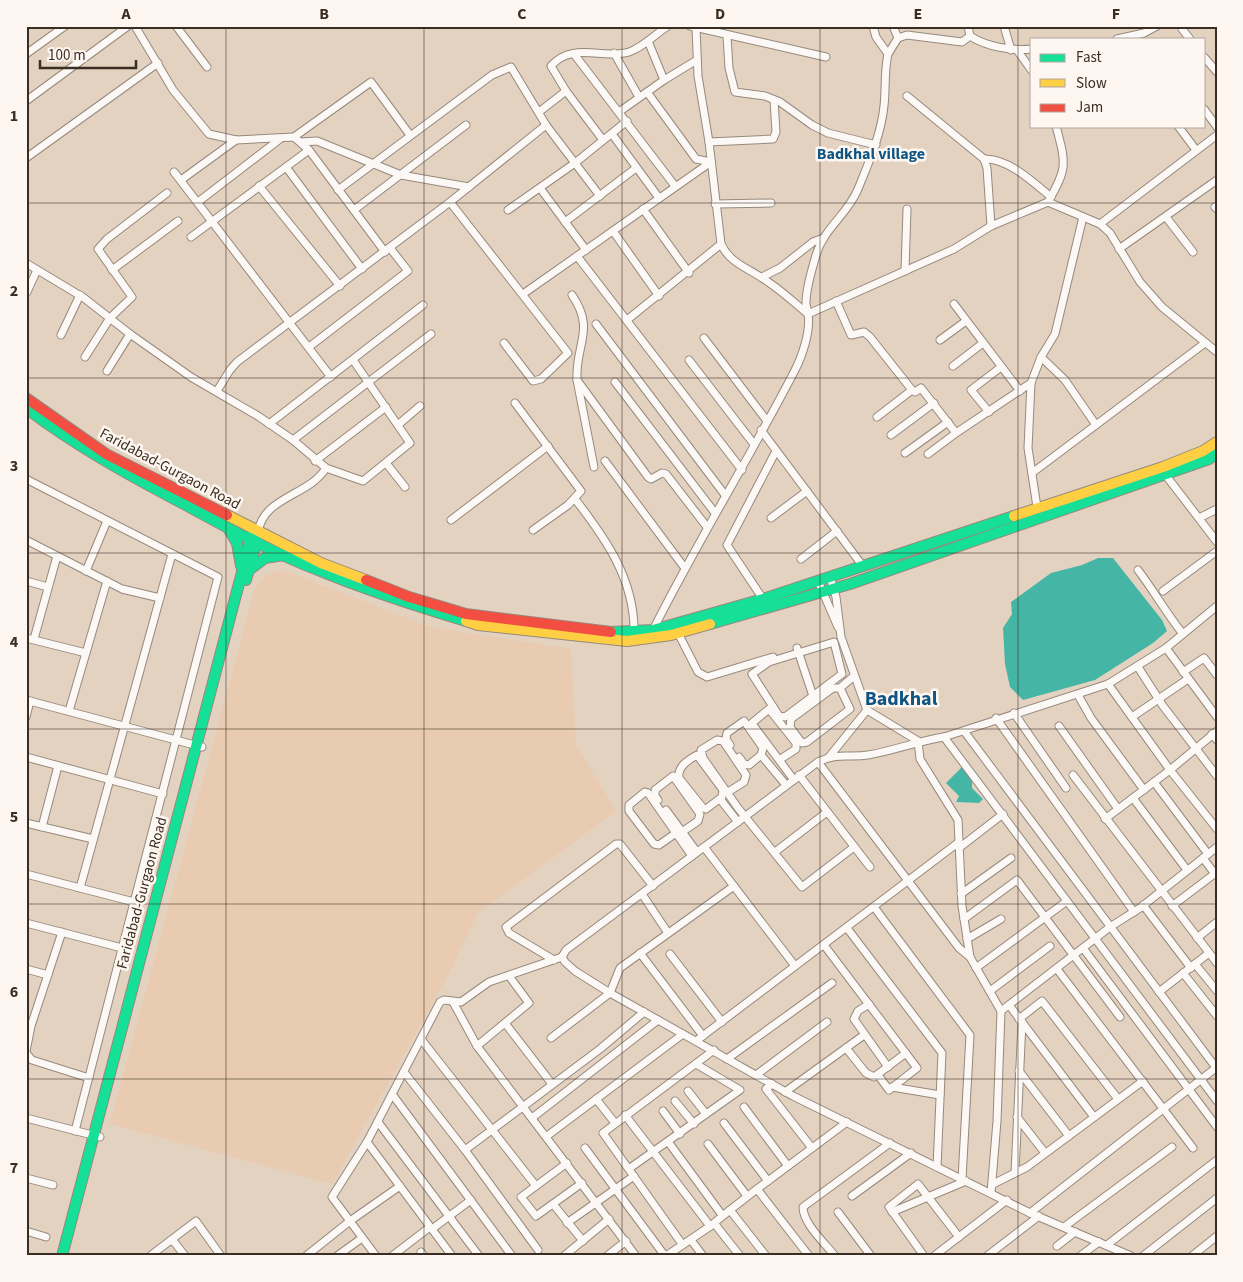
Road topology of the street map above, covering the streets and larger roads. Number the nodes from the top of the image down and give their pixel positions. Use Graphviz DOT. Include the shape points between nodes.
graph roads {
  1 [pos="65,26"];
  2 [pos="128,26"];
  3 [pos="135,26"];
  4 [pos="176,26"];
  5 [pos="668,26"];
  6 [pos="873,26"];
  7 [pos="893,26"];
  8 [pos="968,26"];
  9 [pos="1004,26"];
  10 [pos="1157,26"];
  11 [pos="693,27"];
  12 [pos="1182,29"];
  13 [pos="727,36"];
  14 [pos="970,36"];
  15 [pos="898,38"];
  16 [pos="1122,38"];
  17 [pos="1189,38"];
  18 [pos="648,41"];
  19 [pos="1030,49"];
  20 [pos="1014,50"];
  21 [pos="614,53"];
  22 [pos="26,54"];
  23 [pos="574,54"];
  24 [pos="888,54"];
  25 [pos="826,57"];
  26 [pos="1206,59"];
  27 [pos="697,60"];
  28 [pos="158,64"];
  29 [pos="207,67"];
  30 [pos="1030,69"];
  31 [pos="1217,72"];
  32 [pos="664,80"];
  33 [pos="566,91"];
  34 [pos="647,92"];
  35 [pos="907,96"];
  36 [pos="640,97"];
  37 [pos="774,100"];
  38 [pos="26,102"];
  39 [pos="539,112"];
  40 [pos="619,112"];
  41 [pos="1206,112"];
  42 [pos="626,122"];
  43 [pos="466,125"];
  44 [pos="546,125"];
  45 [pos="1217,127"];
  46 [pos="1057,128"];
  47 [pos="1180,128"];
  48 [pos="612,134"];
  49 [pos="410,135"];
  50 [pos="1217,135"];
  51 [pos="294,137"];
  52 [pos="280,139"];
  53 [pos="236,140"];
  54 [pos="603,140"];
  55 [pos="301,142"];
  56 [pos="709,142"];
  57 [pos="876,145"];
  58 [pos="309,150"];
  59 [pos="1196,150"];
  60 [pos="26,158"];
  61 [pos="984,159"];
  62 [pos="711,162"];
  63 [pos="575,163"];
  64 [pos="372,164"];
  65 [pos="286,167"];
  66 [pos="636,168"];
  67 [pos="174,172"];
  68 [pos="401,175"];
  69 [pos="181,180"];
  70 [pos="1217,180"];
  71 [pos="259,186"];
  72 [pos="675,186"];
  73 [pos="469,187"];
  74 [pos="540,188"];
  75 [pos="338,190"];
  76 [pos="167,193"];
  77 [pos="600,196"];
  78 [pos="658,198"];
  79 [pos="1050,199"];
  80 [pos="198,202"];
  81 [pos="450,202"];
  82 [pos="771,203"];
  83 [pos="715,204"];
  84 [pos="643,209"];
  85 [pos="907,209"];
  86 [pos="354,210"];
  87 [pos="508,210"];
  88 [pos="1083,217"];
  89 [pos="1166,217"];
  90 [pos="178,221"];
  91 [pos="213,221"];
  92 [pos="566,222"];
  93 [pos="1100,224"];
  94 [pos="990,226"];
  95 [pos="613,231"];
  96 [pos="192,237"];
  97 [pos="821,239"];
  98 [pos="721,244"];
  99 [pos="388,250"];
  100 [pos="586,250"];
  101 [pos="1119,250"];
  102 [pos="1193,252"];
  103 [pos="577,256"];
  104 [pos="26,263"];
  105 [pos="362,269"];
  106 [pos="37,270"];
  107 [pos="112,270"];
  108 [pos="905,271"];
  109 [pos="689,273"];
  110 [pos="762,277"];
  111 [pos="340,286"];
  112 [pos="28,292"];
  113 [pos="523,294"];
  114 [pos="572,295"];
  115 [pos="80,296"];
  116 [pos="659,296"];
  117 [pos="836,301"];
  118 [pos="954,304"];
  119 [pos="424,306"];
  120 [pos="808,314"];
  121 [pos="110,318"];
  122 [pos="627,320"];
  123 [pos="966,321"];
  124 [pos="291,322"];
  125 [pos="596,324"];
  126 [pos="130,334"];
  127 [pos="431,334"];
  128 [pos="61,335"];
  129 [pos="704,338"];
  130 [pos="940,340"];
  131 [pos="504,343"];
  132 [pos="983,343"];
  133 [pos="1205,343"];
  134 [pos="309,346"];
  135 [pos="1217,352"];
  136 [pos="85,357"];
  137 [pos="1041,357"];
  138 [pos="353,360"];
  139 [pos="689,360"];
  140 [pos="952,366"];
  141 [pos="1002,367"];
  142 [pos="107,371"];
  143 [pos="331,378"];
  144 [pos="577,380"];
  145 [pos="369,382"];
  146 [pos="615,382"];
  147 [pos="1031,384"];
  148 [pos="912,390"];
  149 [pos="217,391"];
  150 [pos="1020,392"];
  151 [pos="26,398"];
  152 [pos="516,403"];
  153 [pos="934,403"];
  154 [pos="420,406"];
  155 [pos="386,407"];
  156 [pos="26,408"];
  157 [pos="989,412"];
  158 [pos="877,417"];
  159 [pos="767,421"];
  160 [pos="948,422"];
  161 [pos="269,424"];
  162 [pos="399,424"];
  163 [pos="1096,425"];
  164 [pos="761,430"];
  165 [pos="956,433"];
  166 [pos="891,435"];
  167 [pos="293,440"];
  168 [pos="1217,442"];
  169 [pos="753,443"];
  170 [pos="548,446"];
  171 [pos="776,451"];
  172 [pos="905,453"];
  173 [pos="1217,453"];
  174 [pos="928,454"];
  175 [pos="316,461"];
  176 [pos="605,461"];
  177 [pos="386,463"];
  178 [pos="594,467"];
  179 [pos="326,468"];
  180 [pos="742,470"];
  181 [pos="1163,471"];
  182 [pos="1032,474"];
  183 [pos="26,479"];
  184 [pos="404,486"];
  185 [pos="807,492"];
  186 [pos="725,495"];
  187 [pos="575,499"];
  188 [pos="1037,507"];
  189 [pos="1217,509"];
  190 [pos="715,513"];
  191 [pos="771,518"];
  192 [pos="1199,518"];
  193 [pos="451,520"];
  194 [pos="107,521"];
  195 [pos="227,526"];
  196 [pos="707,528"];
  197 [pos="533,530"];
  198 [pos="837,531"];
  199 [pos="254,535"];
  200 [pos="26,540"];
  201 [pos="1217,542"];
  202 [pos="1217,551"];
  203 [pos="172,554"];
  204 [pos="285,555"];
  205 [pos="57,556"];
  206 [pos="801,559"];
  207 [pos="862,565"];
  208 [pos="684,567"];
  209 [pos="1138,570"];
  210 [pos="86,571"];
  211 [pos="245,571"];
  212 [pos="830,577"];
  213 [pos="818,580"];
  214 [pos="26,581"];
  215 [pos="107,581"];
  216 [pos="48,588"];
  217 [pos="834,588"];
  218 [pos="1163,591"];
  219 [pos="822,592"];
  220 [pos="160,598"];
  221 [pos="763,599"];
  222 [pos="1217,606"];
  223 [pos="839,629"];
  224 [pos="652,630"];
  225 [pos="678,633"];
  226 [pos="1183,634"];
  227 [pos="634,636"];
  228 [pos="841,637"];
  229 [pos="30,638"];
  230 [pos="1166,648"];
  231 [pos="798,651"];
  232 [pos="86,653"];
  233 [pos="1138,667"];
  234 [pos="1183,672"];
  235 [pos="1217,674"];
  236 [pos="854,676"];
  237 [pos="1188,678"];
  238 [pos="1108,684"];
  239 [pos="840,688"];
  240 [pos="1078,695"];
  241 [pos="813,696"];
  242 [pos="1159,699"];
  243 [pos="28,700"];
  244 [pos="866,710"];
  245 [pos="69,711"];
  246 [pos="1014,713"];
  247 [pos="26,717"];
  248 [pos="1217,717"];
  249 [pos="996,718"];
  250 [pos="1132,718"];
  251 [pos="125,726"];
  252 [pos="1059,726"];
  253 [pos="964,731"];
  254 [pos="1215,735"];
  255 [pos="944,737"];
  256 [pos="177,740"];
  257 [pos="918,741"];
  258 [pos="199,746"];
  259 [pos="1196,747"];
  260 [pos="761,755"];
  261 [pos="26,757"];
  262 [pos="828,757"];
  263 [pos="779,760"];
  264 [pos="818,762"];
  265 [pos="58,766"];
  266 [pos="1170,770"];
  267 [pos="1073,775"];
  268 [pos="1217,776"];
  269 [pos="796,778"];
  270 [pos="110,780"];
  271 [pos="1154,782"];
  272 [pos="786,786"];
  273 [pos="1066,788"];
  274 [pos="1144,790"];
  275 [pos="728,792"];
  276 [pos="162,794"];
  277 [pos="1133,798"];
  278 [pos="720,800"];
  279 [pos="1118,809"];
  280 [pos="828,812"];
  281 [pos="1003,814"];
  282 [pos="746,816"];
  283 [pos="1104,819"];
  284 [pos="738,822"];
  285 [pos="26,823"];
  286 [pos="42,827"];
  287 [pos="1217,828"];
  288 [pos="679,832"];
  289 [pos="93,839"];
  290 [pos="959,845"];
  291 [pos="704,847"];
  292 [pos="854,847"];
  293 [pos="1217,847"];
  294 [pos="775,852"];
  295 [pos="694,854"];
  296 [pos="1206,856"];
  297 [pos="1011,858"];
  298 [pos="870,867"];
  299 [pos="1188,870"];
  300 [pos="1216,873"];
  301 [pos="26,874"];
  302 [pos="908,881"];
  303 [pos="653,886"];
  304 [pos="734,886"];
  305 [pos="80,888"];
  306 [pos="1160,890"];
  307 [pos="642,894"];
  308 [pos="962,894"];
  309 [pos="1067,901"];
  310 [pos="134,902"];
  311 [pos="1143,905"];
  312 [pos="1172,906"];
  313 [pos="874,907"];
  314 [pos="1134,912"];
  315 [pos="1045,916"];
  316 [pos="964,919"];
  317 [pos="1001,919"];
  318 [pos="1217,922"];
  319 [pos="26,923"];
  320 [pos="1110,927"];
  321 [pos="846,928"];
  322 [pos="62,932"];
  323 [pos="668,933"];
  324 [pos="1196,938"];
  325 [pos="967,939"];
  326 [pos="1095,939"];
  327 [pos="824,945"];
  328 [pos="1050,946"];
  329 [pos="122,948"];
  330 [pos="1083,948"];
  331 [pos="640,953"];
  332 [pos="1209,953"];
  333 [pos="670,954"];
  334 [pos="1074,956"];
  335 [pos="562,957"];
  336 [pos="970,957"];
  337 [pos="554,960"];
  338 [pos="1217,963"];
  339 [pos="795,966"];
  340 [pos="1193,966"];
  341 [pos="976,968"];
  342 [pos="1057,968"];
  343 [pos="26,969"];
  344 [pos="1184,973"];
  345 [pos="48,975"];
  346 [pos="509,976"];
  347 [pos="832,983"];
  348 [pos="990,991"];
  349 [pos="1217,991"];
  350 [pos="1159,992"];
  351 [pos="610,993"];
  352 [pos="453,1002"];
  353 [pos="869,1004"];
  354 [pos="1009,1005"];
  355 [pos="1001,1011"];
  356 [pos="644,1012"];
  357 [pos="1217,1016"];
  358 [pos="1120,1017"];
  359 [pos="658,1020"];
  360 [pos="1021,1020"];
  361 [pos="722,1022"];
  362 [pos="827,1022"];
  363 [pos="505,1023"];
  364 [pos="29,1026"];
  365 [pos="683,1034"];
  366 [pos="864,1035"];
  367 [pos="703,1036"];
  368 [pos="551,1038"];
  369 [pos="421,1039"];
  370 [pos="696,1041"];
  371 [pos="478,1046"];
  372 [pos="846,1048"];
  373 [pos="714,1050"];
  374 [pos="26,1052"];
  375 [pos="906,1053"];
  376 [pos="727,1059"];
  377 [pos="696,1064"];
  378 [pos="888,1067"];
  379 [pos="1216,1068"];
  380 [pos="1019,1071"];
  381 [pos="404,1072"];
  382 [pos="756,1075"];
  383 [pos="878,1075"];
  384 [pos="88,1078"];
  385 [pos="1200,1079"];
  386 [pos="1143,1081"];
  387 [pos="552,1084"];
  388 [pos="772,1084"];
  389 [pos="892,1087"];
  390 [pos="1188,1088"];
  391 [pos="688,1091"];
  392 [pos="785,1092"];
  393 [pos="392,1094"];
  394 [pos="940,1095"];
  395 [pos="596,1099"];
  396 [pos="1118,1099"];
  397 [pos="675,1100"];
  398 [pos="1217,1101"];
  399 [pos="524,1106"];
  400 [pos="744,1107"];
  401 [pos="1165,1109"];
  402 [pos="663,1111"];
  403 [pos="706,1114"];
  404 [pos="625,1115"];
  405 [pos="1017,1117"];
  406 [pos="26,1118"];
  407 [pos="532,1118"];
  408 [pos="1094,1118"];
  409 [pos="378,1122"];
  410 [pos="847,1122"];
  411 [pos="615,1123"];
  412 [pos="724,1123"];
  413 [pos="694,1124"];
  414 [pos="1217,1127"];
  415 [pos="492,1130"];
  416 [pos="75,1131"];
  417 [pos="680,1134"];
  418 [pos="97,1136"];
  419 [pos="547,1136"];
  420 [pos="1069,1136"];
  421 [pos="367,1142"];
  422 [pos="669,1143"];
  423 [pos="708,1144"];
  424 [pos="890,1144"];
  425 [pos="1172,1147"];
  426 [pos="585,1148"];
  427 [pos="812,1148"];
  428 [pos="1193,1148"];
  429 [pos="465,1150"];
  430 [pos="654,1152"];
  431 [pos="911,1154"];
  432 [pos="1045,1154"];
  433 [pos="1217,1160"];
  434 [pos="567,1163"];
  435 [pos="788,1166"];
  436 [pos="937,1166"];
  437 [pos="630,1168"];
  438 [pos="1015,1173"];
  439 [pos="634,1176"];
  440 [pos="26,1178"];
  441 [pos="964,1180"];
  442 [pos="768,1181"];
  443 [pos="582,1183"];
  444 [pos="993,1184"];
  445 [pos="53,1185"];
  446 [pos="400,1186"];
  447 [pos="536,1186"];
  448 [pos="616,1189"];
  449 [pos="757,1189"];
  450 [pos="991,1192"];
  451 [pos="746,1196"];
  452 [pos="852,1196"];
  453 [pos="928,1197"];
  454 [pos="1217,1198"];
  455 [pos="471,1200"];
  456 [pos="1006,1200"];
  457 [pos="595,1201"];
  458 [pos="553,1204"];
  459 [pos="730,1210"];
  460 [pos="838,1212"];
  461 [pos="892,1212"];
  462 [pos="1030,1213"];
  463 [pos="722,1215"];
  464 [pos="449,1216"];
  465 [pos="1039,1216"];
  466 [pos="609,1219"];
  467 [pos="350,1221"];
  468 [pos="567,1222"];
  469 [pos="712,1225"];
  470 [pos="1064,1227"];
  471 [pos="431,1228"];
  472 [pos="26,1232"];
  473 [pos="1075,1232"];
  474 [pos="46,1236"];
  475 [pos="1217,1236"];
  476 [pos="959,1237"];
  477 [pos="362,1238"];
  478 [pos="171,1240"];
  479 [pos="691,1240"];
  480 [pos="583,1241"];
  481 [pos="626,1241"];
  482 [pos="1099,1242"];
  483 [pos="682,1244"];
  484 [pos="1057,1246"];
  485 [pos="1107,1246"];
  486 [pos="538,1250"];
  487 [pos="374,1255"];
  488 [pos="667,1255"];
  489 [pos="62,1256"];
  490 [pos="70,1256"];
  491 [pos="150,1256"];
  492 [pos="185,1256"];
  493 [pos="221,1256"];
  494 [pos="306,1256"];
  495 [pos="337,1256"];
  496 [pos="392,1256"];
  497 [pos="452,1256"];
  498 [pos="479,1256"];
  499 [pos="512,1256"];
  500 [pos="564,1256"];
  501 [pos="607,1256"];
  502 [pos="636,1256"];
  503 [pos="703,1256"];
  504 [pos="740,1256"];
  505 [pos="766,1256"];
  506 [pos="809,1256"];
  507 [pos="835,1256"];
  508 [pos="870,1256"];
  509 [pos="924,1256"];
  510 [pos="934,1256"];
  511 [pos="987,1256"];
  512 [pos="1080,1256"];
  513 [pos="1130,1256"];
  514 [pos="1143,1256"];
  515 [pos="1192,1256"];
  1 -- 22 [label="street"];
  2 -- 38 [label="street"];
  3 -- 28 [label="street"];
  4 -- 29 [label="street"];
  5 -- 18 [label="street"];
  6 -- 24 [label="street" via="876,37"];
  7 -- 15 [label="street"];
  8 -- 14 [label="street"];
  9 -- 20 [label="street"];
  10 -- 16 [label="street"];
  11 -- 13 [label="street"];
  11 -- 27 [label="street"];
  12 -- 17 [label="street"];
  13 -- 25 [label="street"];
  13 -- 37 [label="street" via="728,68 734,90"];
  14 -- 15 [label="street" via="962,42 907,35"];
  14 -- 20 [label="street"];
  15 -- 24 [label="street"];
  18 -- 21 [label="street" via="628,53"];
  18 -- 32 [label="street"];
  19 -- 20 [label="street"];
  20 -- 30 [label="street"];
  21 -- 23 [label="street"];
  21 -- 36 [label="street"];
  23 -- 33 [label="street" via="562,55 551,66"];
  23 -- 40 [label="street"];
  24 -- 57 [label="street" via="884,105"];
  26 -- 31 [label="street"];
  27 -- 32 [label="street"];
  27 -- 56 [label="street"];
  28 -- 53 [label="street" via="173,90 209,134"];
  28 -- 60 [label="street"];
  32 -- 34 [label="street"];
  33 -- 39 [label="street"];
  33 -- 54 [label="street"];
  34 -- 36 [label="street"];
  34 -- 62 [label="street" via="696,159"];
  35 -- 61 [label="street"];
  36 -- 40 [label="street"];
  37 -- 56 [label="street" via="776,132 773,139"];
  37 -- 57 [label="street" via="828,133"];
  39 -- 44 [label="street"];
  39 -- 49 [label="street" via="511,67 492,76"];
  40 -- 42 [label="street"];
  41 -- 45 [label="street"];
  42 -- 48 [label="street"];
  42 -- 72 [label="street"];
  43 -- 68 [label="street"];
  44 -- 63 [label="street"];
  44 -- 73 [label="street"];
  46 -- 79 [label="street" via="1065,161 1064,171"];
  47 -- 59 [label="street"];
  48 -- 54 [label="street"];
  48 -- 66 [label="street"];
  49 -- 51 [label="street" via="371,82"];
  49 -- 64 [label="street"];
  50 -- 59 [label="street"];
  51 -- 52 [label="street"];
  51 -- 55 [label="street"];
  52 -- 53 [label="street"];
  52 -- 80 [label="street"];
  53 -- 69 [label="street"];
  54 -- 63 [label="street"];
  55 -- 58 [label="street"];
  55 -- 64 [label="street" via="317,141"];
  56 -- 62 [label="street"];
  57 -- 97 [label="street" via="854,198"];
  58 -- 65 [label="street"];
  58 -- 75 [label="street"];
  59 -- 93 [label="street"];
  61 -- 79 [label="street" via="1018,171"];
  61 -- 94 [label="street"];
  62 -- 72 [label="street"];
  62 -- 83 [label="street"];
  63 -- 74 [label="street"];
  63 -- 77 [label="street"];
  64 -- 68 [label="street"];
  64 -- 75 [label="street"];
  65 -- 71 [label="street"];
  65 -- 105 [label="street"];
  66 -- 77 [label="street"];
  66 -- 78 [label="street"];
  67 -- 69 [label="street"];
  68 -- 73 [label="street"];
  68 -- 86 [label="street"];
  69 -- 80 [label="street"];
  70 -- 89 [label="street"];
  71 -- 91 [label="street"];
  71 -- 111 [label="street"];
  72 -- 78 [label="street"];
  73 -- 81 [label="street"];
  74 -- 87 [label="street"];
  74 -- 92 [label="street"];
  75 -- 86 [label="street"];
  76 -- 107 [label="street" via="100,246 100,254"];
  77 -- 92 [label="street"];
  78 -- 84 [label="street"];
  79 -- 88 [label="street"];
  79 -- 94 [label="street"];
  80 -- 91 [label="street"];
  81 -- 99 [label="street"];
  81 -- 113 [label="street"];
  82 -- 83 [label="street"];
  83 -- 98 [label="street"];
  84 -- 95 [label="street"];
  84 -- 109 [label="street"];
  85 -- 108 [label="street"];
  86 -- 99 [label="street"];
  88 -- 93 [label="street"];
  88 -- 137 [label="street" via="1055,334"];
  89 -- 101 [label="street"];
  89 -- 102 [label="street"];
  90 -- 107 [label="street"];
  91 -- 96 [label="street"];
  91 -- 124 [label="street"];
  92 -- 100 [label="street"];
  93 -- 101 [label="street" via="1110,233"];
  94 -- 108 [label="street" via="954,249"];
  95 -- 100 [label="street"];
  95 -- 116 [label="street"];
  97 -- 110 [label="street" via="772,274"];
  97 -- 120 [label="street" via="808,285 805,304"];
  98 -- 109 [label="street"];
  98 -- 110 [label="street" via="725,254 739,266"];
  99 -- 105 [label="street"];
  99 -- 134 [label="street" via="408,271"];
  100 -- 103 [label="street"];
  101 -- 133 [label="street" via="1140,282 1162,307"];
  103 -- 113 [label="street"];
  103 -- 122 [label="street"];
  104 -- 106 [label="street"];
  105 -- 111 [label="street"];
  106 -- 112 [label="street"];
  106 -- 115 [label="street"];
  107 -- 121 [label="street" via="132,297"];
  108 -- 117 [label="street"];
  109 -- 116 [label="street"];
  110 -- 120 [label="street"];
  111 -- 124 [label="street"];
  113 -- 131 [label="street" via="568,353 541,379 533,382"];
  114 -- 144 [label="street" via="580,307 585,326"];
  115 -- 121 [label="street"];
  115 -- 128 [label="street"];
  116 -- 122 [label="street"];
  117 -- 120 [label="street"];
  117 -- 148 [label="street" via="851,335 864,332 870,336"];
  118 -- 123 [label="street"];
  119 -- 138 [label="street"];
  120 -- 159 [label="street" via="794,371"];
  121 -- 126 [label="street"];
  121 -- 136 [label="street"];
  122 -- 180 [label="street"];
  123 -- 130 [label="street"];
  123 -- 132 [label="street"];
  124 -- 134 [label="street"];
  124 -- 149 [label="street" via="238,362"];
  125 -- 186 [label="street"];
  126 -- 142 [label="street"];
  126 -- 149 [label="street"];
  127 -- 145 [label="street"];
  129 -- 159 [label="street"];
  132 -- 140 [label="street"];
  132 -- 141 [label="street"];
  133 -- 135 [label="street"];
  133 -- 163 [label="street"];
  134 -- 143 [label="street"];
  137 -- 147 [label="street"];
  137 -- 163 [label="street" via="1065,380"];
  138 -- 143 [label="street"];
  138 -- 145 [label="street"];
  139 -- 169 [label="street"];
  141 -- 150 [label="street"];
  141 -- 157 [label="street" via="971,390"];
  143 -- 161 [label="street"];
  144 -- 178 [label="street"];
  144 -- 196 [label="street" via="648,477 666,474"];
  145 -- 155 [label="street"];
  145 -- 167 [label="street"];
  146 -- 190 [label="street"];
  147 -- 150 [label="street"];
  147 -- 182 [label="street" via="1028,440"];
  148 -- 153 [label="street" via="915,392 921,388"];
  148 -- 158 [label="street"];
  149 -- 161 [label="street"];
  150 -- 157 [label="street"];
  151 -- 199 [label="street, Faridabad-Gurgaon Road" via="106,454"];
  152 -- 170 [label="street"];
  153 -- 160 [label="street"];
  153 -- 166 [label="street"];
  154 -- 162 [label="street"];
  155 -- 162 [label="street"];
  155 -- 175 [label="street"];
  156 -- 195 [label="street, Faridabad-Gurgaon Road" via="91,453"];
  157 -- 165 [label="street"];
  159 -- 164 [label="street"];
  160 -- 165 [label="street"];
  160 -- 172 [label="street"];
  161 -- 167 [label="street"];
  162 -- 177 [label="street" via="410,443"];
  163 -- 182 [label="street"];
  164 -- 169 [label="street"];
  164 -- 171 [label="street"];
  165 -- 174 [label="street"];
  167 -- 175 [label="street"];
  168 -- 181 [label="street"];
  169 -- 180 [label="street"];
  170 -- 187 [label="street" via="580,488"];
  170 -- 193 [label="street"];
  171 -- 185 [label="street"];
  171 -- 221 [label="street" via="727,546"];
  173 -- 181 [label="street"];
  175 -- 179 [label="street"];
  176 -- 208 [label="street"];
  177 -- 179 [label="street" via="363,480"];
  177 -- 184 [label="street"];
  179 -- 199 [label="street" via="316,480 267,512"];
  180 -- 186 [label="street"];
  181 -- 188 [label="street"];
  181 -- 192 [label="street"];
  181 -- 217 [label="street" via="1042,519"];
  182 -- 188 [label="street"];
  183 -- 194 [label="street"];
  185 -- 191 [label="street"];
  185 -- 198 [label="street"];
  186 -- 190 [label="street"];
  187 -- 197 [label="street"];
  187 -- 227 [label="street" via="621,567 630,598"];
  188 -- 207 [label="street"];
  189 -- 192 [label="street"];
  190 -- 196 [label="street"];
  192 -- 201 [label="street"];
  194 -- 203 [label="street"];
  194 -- 210 [label="street"];
  195 -- 199 [label="street, Faridabad-Gurgaon Road"];
  195 -- 211 [label="street" via="237,543"];
  196 -- 208 [label="street"];
  198 -- 206 [label="street"];
  198 -- 207 [label="street"];
  199 -- 204 [label="street"];
  199 -- 211 [label="street, Faridabad-Gurgaon Road"];
  199 -- 227 [label="street" via="409,597 466,614"];
  200 -- 205 [label="street"];
  202 -- 218 [label="street"];
  203 -- 220 [label="street"];
  203 -- 256 [label="street" via="218,577"];
  204 -- 211 [label="street" via="270,556"];
  204 -- 227 [label="street" via="418,607 478,625 534,633"];
  205 -- 210 [label="street"];
  205 -- 216 [label="street"];
  207 -- 212 [label="street"];
  208 -- 224 [label="street"];
  209 -- 226 [label="street"];
  210 -- 215 [label="street"];
  211 -- 258 [label="street, Faridabad-Gurgaon Road"];
  212 -- 213 [label="street"];
  212 -- 217 [label="street"];
  213 -- 219 [label="street"];
  213 -- 221 [label="street"];
  214 -- 216 [label="street"];
  215 -- 220 [label="street" via="122,589"];
  215 -- 232 [label="street"];
  216 -- 229 [label="street"];
  217 -- 219 [label="street"];
  217 -- 223 [label="street"];
  219 -- 223 [label="street"];
  219 -- 225 [label="street"];
  220 -- 251 [label="street"];
  221 -- 224 [label="street"];
  222 -- 226 [label="street"];
  223 -- 228 [label="street"];
  224 -- 227 [label="street"];
  225 -- 227 [label="street"];
  225 -- 231 [label="street" via="698,672 707,677"];
  226 -- 230 [label="street"];
  228 -- 231 [label="street"];
  228 -- 236 [label="street"];
  229 -- 232 [label="street"];
  230 -- 233 [label="street"];
  230 -- 234 [label="street"];
  231 -- 241 [label="street"];
  231 -- 241 [label="street" via="832,642 835,644 842,674"];
  231 -- 241 [label="street" via="769,662 751,676 782,718"];
  232 -- 245 [label="street"];
  233 -- 238 [label="street"];
  233 -- 242 [label="street"];
  234 -- 235 [label="street" via="1204,658"];
  234 -- 237 [label="street"];
  236 -- 239 [label="street"];
  236 -- 244 [label="street"];
  237 -- 242 [label="street"];
  237 -- 248 [label="street"];
  238 -- 240 [label="street"];
  238 -- 250 [label="street"];
  239 -- 239 [label="street" via="833,688 791,719 790,727 802,743 850,709"];
  240 -- 246 [label="street"];
  240 -- 274 [label="street"];
  242 -- 250 [label="street"];
  242 -- 259 [label="street"];
  243 -- 245 [label="street"];
  243 -- 247 [label="street"];
  244 -- 257 [label="street"];
  244 -- 262 [label="street"];
  245 -- 251 [label="street"];
  246 -- 249 [label="street"];
  246 -- 273 [label="street"];
  249 -- 253 [label="street"];
  249 -- 314 [label="street"];
  250 -- 266 [label="street"];
  251 -- 256 [label="street"];
  251 -- 270 [label="street"];
  252 -- 279 [label="street"];
  253 -- 255 [label="street"];
  253 -- 320 [label="street"];
  254 -- 259 [label="street"];
  255 -- 257 [label="street"];
  255 -- 281 [label="street"];
  256 -- 258 [label="street"];
  256 -- 276 [label="street"];
  257 -- 262 [label="street" via="867,755"];
  257 -- 290 [label="street" via="920,759 958,820"];
  258 -- 418 [label="street, Faridabad-Gurgaon Road"];
  259 -- 266 [label="street"];
  259 -- 268 [label="street"];
  260 -- 260 [label="street" via="763,748 744,721 726,733 728,742 744,764 749,765"];
  260 -- 272 [label="street"];
  261 -- 265 [label="street"];
  262 -- 264 [label="street"];
  263 -- 263 [label="street" via="752,723 769,708 796,743 796,749"];
  263 -- 269 [label="street"];
  264 -- 269 [label="street"];
  264 -- 302 [label="street"];
  265 -- 270 [label="street"];
  265 -- 286 [label="street"];
  266 -- 271 [label="street"];
  266 -- 287 [label="street"];
  267 -- 283 [label="street"];
  269 -- 272 [label="street"];
  269 -- 280 [label="street"];
  270 -- 276 [label="street"];
  270 -- 289 [label="street"];
  271 -- 274 [label="street"];
  271 -- 296 [label="street"];
  272 -- 282 [label="street"];
  274 -- 277 [label="street"];
  275 -- 275 [label="street" via="701,753 717,740 723,741 746,775 744,782"];
  275 -- 282 [label="street"];
  276 -- 310 [label="street"];
  277 -- 279 [label="street"];
  277 -- 299 [label="street"];
  278 -- 278 [label="street" via="703,808 679,778 680,768 695,756 700,757 723,790"];
  278 -- 284 [label="street"];
  279 -- 283 [label="street"];
  280 -- 292 [label="street"];
  280 -- 294 [label="street"];
  281 -- 290 [label="street"];
  281 -- 309 [label="street"];
  282 -- 284 [label="street"];
  282 -- 294 [label="street"];
  283 -- 306 [label="street"];
  284 -- 291 [label="street"];
  285 -- 286 [label="street"];
  286 -- 289 [label="street"];
  288 -- 288 [label="street" via="655,796 655,790 670,777 676,778 700,814 698,820"];
  288 -- 288 [label="street" via="647,792 628,806 654,844 659,845"];
  288 -- 295 [label="street"];
  289 -- 305 [label="street"];
  290 -- 302 [label="street"];
  290 -- 308 [label="street"];
  291 -- 295 [label="street"];
  291 -- 304 [label="street"];
  292 -- 294 [label="street" via="802,887"];
  292 -- 298 [label="street"];
  293 -- 296 [label="street"];
  295 -- 303 [label="street"];
  296 -- 299 [label="street"];
  296 -- 300 [label="street"];
  297 -- 308 [label="street"];
  299 -- 306 [label="street"];
  300 -- 312 [label="street"];
  301 -- 305 [label="street"];
  302 -- 313 [label="street"];
  302 -- 336 [label="street" via="959,948"];
  303 -- 307 [label="street"];
  303 -- 337 [label="street" via="620,844 616,844 506,927 509,933"];
  304 -- 323 [label="street"];
  304 -- 339 [label="street"];
  305 -- 310 [label="street"];
  306 -- 311 [label="street"];
  306 -- 312 [label="street"];
  307 -- 323 [label="street"];
  307 -- 335 [label="street" via="566,950"];
  308 -- 316 [label="street"];
  309 -- 315 [label="street"];
  309 -- 326 [label="street"];
  310 -- 329 [label="street"];
  311 -- 314 [label="street"];
  311 -- 340 [label="street"];
  312 -- 324 [label="street"];
  313 -- 321 [label="street"];
  313 -- 441 [label="street" via="970,1035"];
  314 -- 320 [label="street"];
  315 -- 316 [label="street" via="1018,880"];
  315 -- 334 [label="street"];
  315 -- 341 [label="street"];
  316 -- 325 [label="street"];
  317 -- 325 [label="street"];
  318 -- 324 [label="street"];
  319 -- 322 [label="street"];
  320 -- 326 [label="street"];
  320 -- 350 [label="street"];
  321 -- 327 [label="street"];
  321 -- 394 [label="street" via="942,1053"];
  322 -- 329 [label="street"];
  322 -- 345 [label="street"];
  323 -- 331 [label="street"];
  324 -- 332 [label="street"];
  325 -- 336 [label="street"];
  326 -- 330 [label="street"];
  326 -- 385 [label="street"];
  327 -- 339 [label="street"];
  327 -- 353 [label="street"];
  328 -- 348 [label="street"];
  329 -- 384 [label="street"];
  330 -- 334 [label="street"];
  330 -- 390 [label="street"];
  331 -- 351 [label="street" via="620,968"];
  331 -- 367 [label="street"];
  332 -- 338 [label="street"];
  332 -- 340 [label="street"];
  333 -- 361 [label="street"];
  334 -- 342 [label="street"];
  334 -- 358 [label="street"];
  335 -- 337 [label="street"];
  335 -- 351 [label="street" via="575,972"];
  336 -- 341 [label="street"];
  337 -- 346 [label="street"];
  339 -- 361 [label="street"];
  340 -- 344 [label="street"];
  340 -- 349 [label="street"];
  341 -- 348 [label="street"];
  342 -- 354 [label="street"];
  342 -- 386 [label="street"];
  343 -- 345 [label="street"];
  344 -- 350 [label="street"];
  344 -- 357 [label="street"];
  345 -- 364 [label="street"];
  346 -- 352 [label="street" via="489,982 461,1002"];
  346 -- 363 [label="street" via="529,1003"];
  347 -- 376 [label="street"];
  348 -- 355 [label="street"];
  350 -- 379 [label="street"];
  351 -- 356 [label="street"];
  351 -- 368 [label="street"];
  352 -- 369 [label="street" via="440,1002"];
  352 -- 371 [label="street"];
  353 -- 366 [label="street" via="854,1020"];
  353 -- 375 [label="street"];
  354 -- 355 [label="street"];
  354 -- 360 [label="street"];
  355 -- 444 [label="street"];
  356 -- 359 [label="street"];
  356 -- 387 [label="street"];
  359 -- 365 [label="street"];
  359 -- 407 [label="street"];
  360 -- 380 [label="street"];
  360 -- 396 [label="street" via="1042,1001"];
  360 -- 408 [label="street"];
  361 -- 367 [label="street"];
  362 -- 382 [label="street"];
  363 -- 371 [label="street"];
  363 -- 387 [label="street"];
  364 -- 374 [label="street"];
  365 -- 370 [label="street"];
  365 -- 395 [label="street"];
  366 -- 372 [label="street"];
  366 -- 378 [label="street"];
  367 -- 370 [label="street"];
  369 -- 381 [label="street"];
  369 -- 415 [label="street"];
  370 -- 373 [label="street"];
  371 -- 399 [label="street"];
  372 -- 383 [label="street" via="866,1073 874,1077"];
  372 -- 392 [label="street"];
  373 -- 376 [label="street"];
  373 -- 377 [label="street"];
  374 -- 384 [label="street" via="32,1060"];
  375 -- 378 [label="street"];
  375 -- 389 [label="street" via="917,1068"];
  376 -- 382 [label="street"];
  377 -- 403 [label="street" via="740,1090"];
  377 -- 404 [label="street"];
  378 -- 383 [label="street"];
  379 -- 385 [label="street"];
  380 -- 405 [label="street"];
  380 -- 420 [label="street"];
  381 -- 393 [label="street"];
  381 -- 429 [label="street"];
  382 -- 388 [label="street"];
  383 -- 389 [label="street" via="889,1090"];
  384 -- 416 [label="street"];
  385 -- 390 [label="street"];
  385 -- 398 [label="street"];
  386 -- 396 [label="street"];
  386 -- 401 [label="street"];
  387 -- 399 [label="street"];
  388 -- 392 [label="street"];
  388 -- 427 [label="street" via="766,1089"];
  389 -- 394 [label="street"];
  390 -- 401 [label="street"];
  390 -- 414 [label="street"];
  391 -- 403 [label="street"];
  392 -- 410 [label="street"];
  393 -- 409 [label="street"];
  393 -- 455 [label="street"];
  394 -- 436 [label="street"];
  395 -- 411 [label="street"];
  395 -- 419 [label="street"];
  396 -- 408 [label="street"];
  397 -- 413 [label="street"];
  399 -- 407 [label="street"];
  399 -- 415 [label="street"];
  400 -- 435 [label="street"];
  401 -- 428 [label="street"];
  401 -- 462 [label="street"];
  402 -- 417 [label="street"];
  403 -- 413 [label="street"];
  404 -- 411 [label="street"];
  404 -- 430 [label="street"];
  405 -- 432 [label="street"];
  405 -- 438 [label="street"];
  406 -- 416 [label="street"];
  407 -- 419 [label="street"];
  408 -- 420 [label="street"];
  409 -- 421 [label="street"];
  409 -- 464 [label="street"];
  410 -- 424 [label="street"];
  410 -- 427 [label="street"];
  411 -- 437 [label="street" via="603,1133"];
  412 -- 442 [label="street"];
  413 -- 417 [label="street"];
  415 -- 429 [label="street"];
  415 -- 447 [label="street"];
  416 -- 418 [label="street"];
  417 -- 422 [label="street"];
  418 -- 489 [label="street, Faridabad-Gurgaon Road"];
  418 -- 490 [label="street, Faridabad-Gurgaon Road"];
  419 -- 434 [label="street"];
  420 -- 432 [label="street"];
  421 -- 446 [label="street"];
  421 -- 467 [label="street" via="332,1197"];
  422 -- 430 [label="street"];
  422 -- 463 [label="street"];
  423 -- 451 [label="street"];
  424 -- 431 [label="street"];
  424 -- 507 [label="street" via="803,1207 814,1231"];
  425 -- 470 [label="street"];
  426 -- 448 [label="street"];
  427 -- 435 [label="street"];
  429 -- 486 [label="street"];
  430 -- 437 [label="street"];
  430 -- 469 [label="street"];
  431 -- 436 [label="street"];
  431 -- 452 [label="street"];
  432 -- 438 [label="street"];
  433 -- 485 [label="street"];
  434 -- 443 [label="street"];
  434 -- 447 [label="street"];
  435 -- 442 [label="street"];
  436 -- 441 [label="street"];
  437 -- 439 [label="street"];
  438 -- 444 [label="street"];
  439 -- 448 [label="street"];
  439 -- 483 [label="street"];
  440 -- 445 [label="street"];
  441 -- 450 [label="street"];
  441 -- 453 [label="street"];
  442 -- 449 [label="street"];
  443 -- 457 [label="street"];
  443 -- 458 [label="street"];
  444 -- 450 [label="street"];
  446 -- 467 [label="street"];
  446 -- 471 [label="street"];
  447 -- 458 [label="street" via="521,1196 536,1216"];
  448 -- 457 [label="street"];
  448 -- 488 [label="street"];
  449 -- 451 [label="street"];
  449 -- 506 [label="street"];
  450 -- 456 [label="street"];
  451 -- 459 [label="street"];
  453 -- 461 [label="street"];
  453 -- 461 [label="street" via="918,1184 889,1207"];
  453 -- 476 [label="street"];
  454 -- 514 [label="street"];
  455 -- 464 [label="street"];
  455 -- 499 [label="street"];
  456 -- 462 [label="street"];
  456 -- 476 [label="street"];
  457 -- 466 [label="street"];
  457 -- 468 [label="street"];
  458 -- 468 [label="street"];
  459 -- 463 [label="street"];
  459 -- 505 [label="street"];
  460 -- 508 [label="street"];
  461 -- 509 [label="street"];
  462 -- 465 [label="street"];
  463 -- 469 [label="street"];
  464 -- 471 [label="street"];
  464 -- 498 [label="street"];
  465 -- 470 [label="street"];
  465 -- 511 [label="street"];
  466 -- 480 [label="street"];
  466 -- 481 [label="street"];
  467 -- 477 [label="street"];
  467 -- 494 [label="street"];
  468 -- 480 [label="street"];
  469 -- 479 [label="street"];
  469 -- 504 [label="street"];
  470 -- 473 [label="street"];
  471 -- 496 [label="street"];
  471 -- 497 [label="street"];
  472 -- 474 [label="street"];
  473 -- 482 [label="street"];
  473 -- 484 [label="street"];
  475 -- 515 [label="street"];
  476 -- 510 [label="street"];
  477 -- 487 [label="street"];
  477 -- 495 [label="street"];
  478 -- 491 [label="street"];
  478 -- 492 [label="street"];
  478 -- 493 [label="street" via="196,1221"];
  479 -- 483 [label="street"];
  479 -- 503 [label="street"];
  480 -- 500 [label="street"];
  481 -- 501 [label="street"];
  481 -- 502 [label="street"];
  482 -- 485 [label="street"];
  482 -- 512 [label="street"];
  483 -- 488 [label="street"];
  485 -- 513 [label="street"];
}
